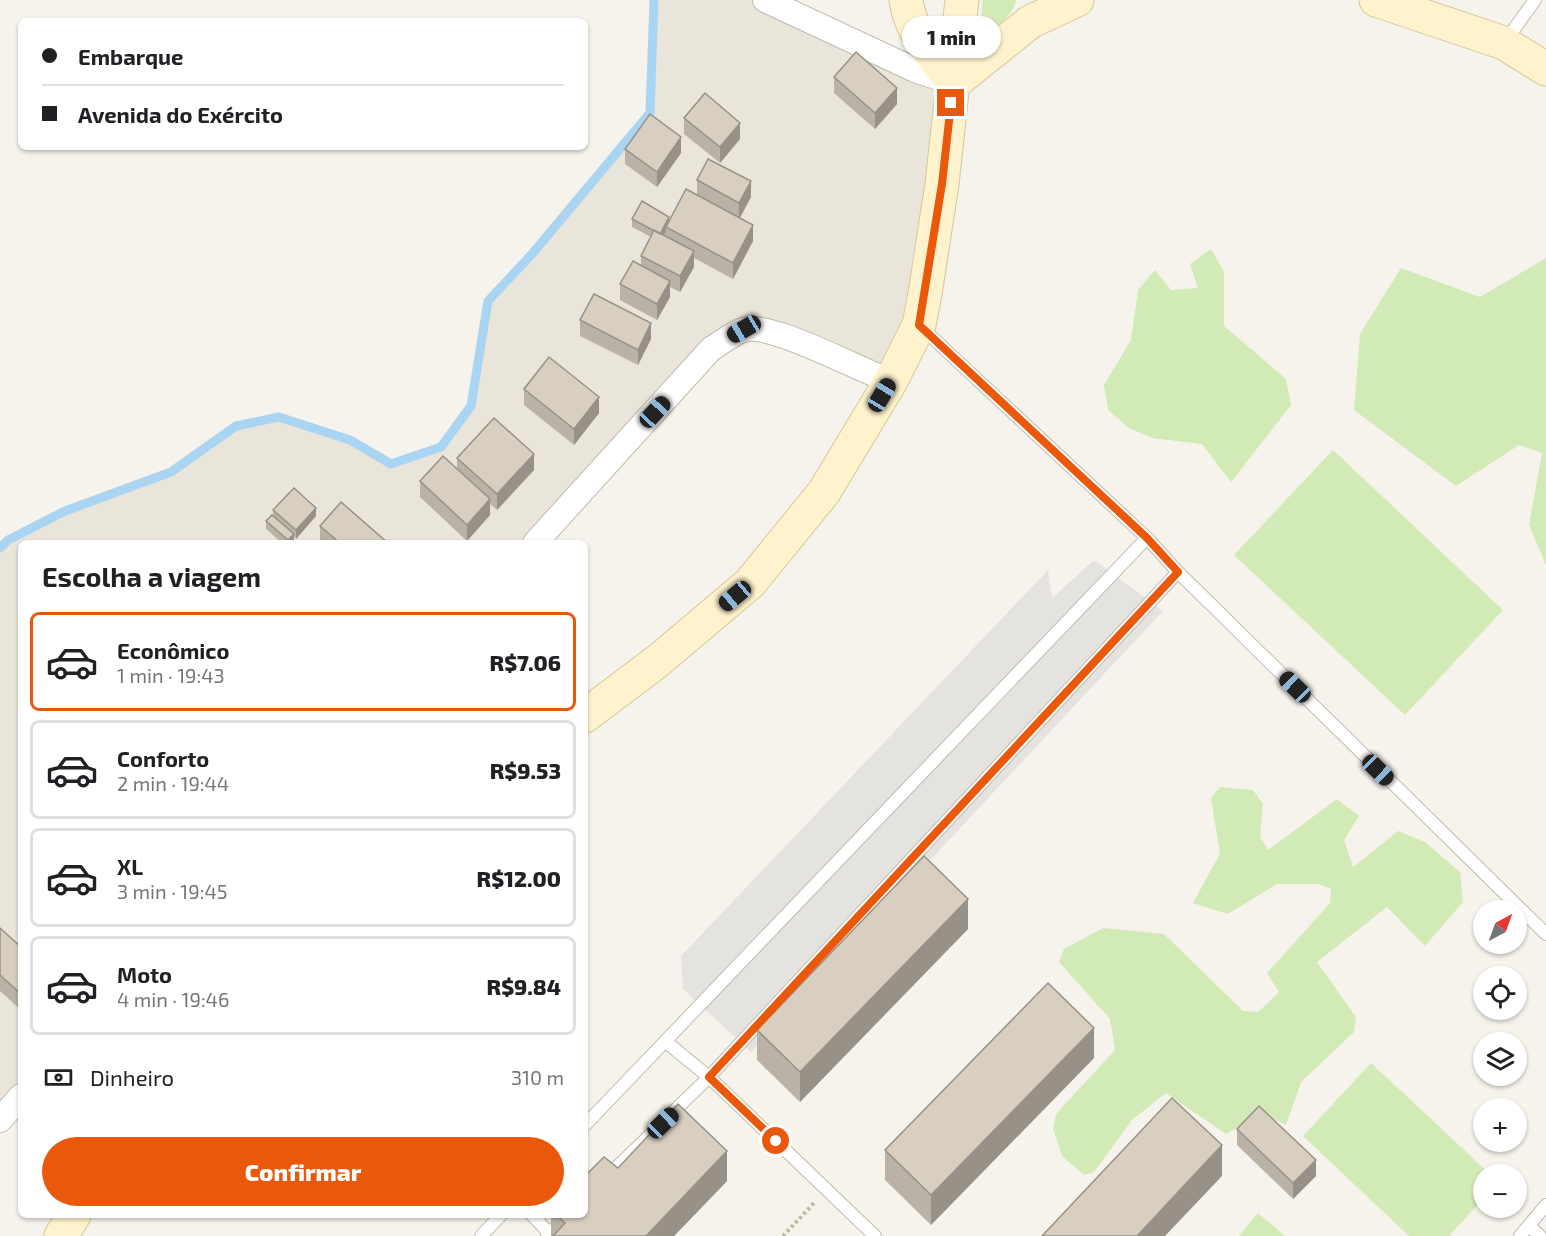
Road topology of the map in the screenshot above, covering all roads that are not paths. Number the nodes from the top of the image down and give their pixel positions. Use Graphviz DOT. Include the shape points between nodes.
graph roads {
  1 [pos="765,0"];
  2 [pos="906,0"];
  3 [pos="962,0"];
  4 [pos="1077,0"];
  5 [pos="1376,0"];
  6 [pos="1534,0"];
  7 [pos="1034,11"];
  8 [pos="1504,43"];
  9 [pos="1546,69"];
  10 [pos="954,83"];
  11 [pos="919,325"];
  12 [pos="891,381"];
  13 [pos="1147,538"];
  14 [pos="538,540"];
  15 [pos="1178,572"];
  16 [pos="588,714"];
  17 [pos="1546,934"];
  18 [pos="665,1041"];
  19 [pos="709,1077"];
  20 [pos="18,1099"];
  21 [pos="0,1120"];
  22 [pos="588,1122"];
  23 [pos="588,1195"];
  24 [pos="1546,1205"];
  25 [pos="72,1218"];
  26 [pos="498,1218"];
  27 [pos="535,1218"];
  28 [pos="562,1218"];
  29 [pos="1529,1226"];
  30 [pos="548,1234"];
  31 [pos="61,1236"];
  32 [pos="481,1236"];
  33 [pos="875,1236"];
  34 [pos="1520,1236"];
  35 [pos="1540,1236"];
  1 -- 10 [label="street" via="915,70"];
  2 -- 10 [label="street" via="908,17"];
  3 -- 10 [label="street"];
  4 -- 7 [label="street"];
  5 -- 8 [label="street"];
  6 -- 8 [label="lane"];
  7 -- 10 [label="street"];
  8 -- 9 [label="street"];
  10 -- 11 [label="street"];
  11 -- 12 [label="street"];
  11 -- 13 [label="lane"];
  12 -- 14 [label="street" via="829,353 744,329 711,349"];
  12 -- 16 [label="street" via="824,492 750,582 659,660"];
  13 -- 15 [label="lane"];
  13 -- 18 [label="lane"];
  15 -- 17 [label="lane"];
  15 -- 19 [label="lane"];
  18 -- 19 [label="lane"];
  18 -- 22 [label="lane"];
  19 -- 23 [label="lane"];
  19 -- 33 [label="lane"];
  20 -- 21 [label="street"];
  24 -- 29 [label="lane"];
  25 -- 31 [label="street"];
  26 -- 32 [label="lane"];
  27 -- 30 [label="lane"];
  28 -- 30 [label="lane"];
  29 -- 34 [label="lane"];
  29 -- 35 [label="lane"];
}
